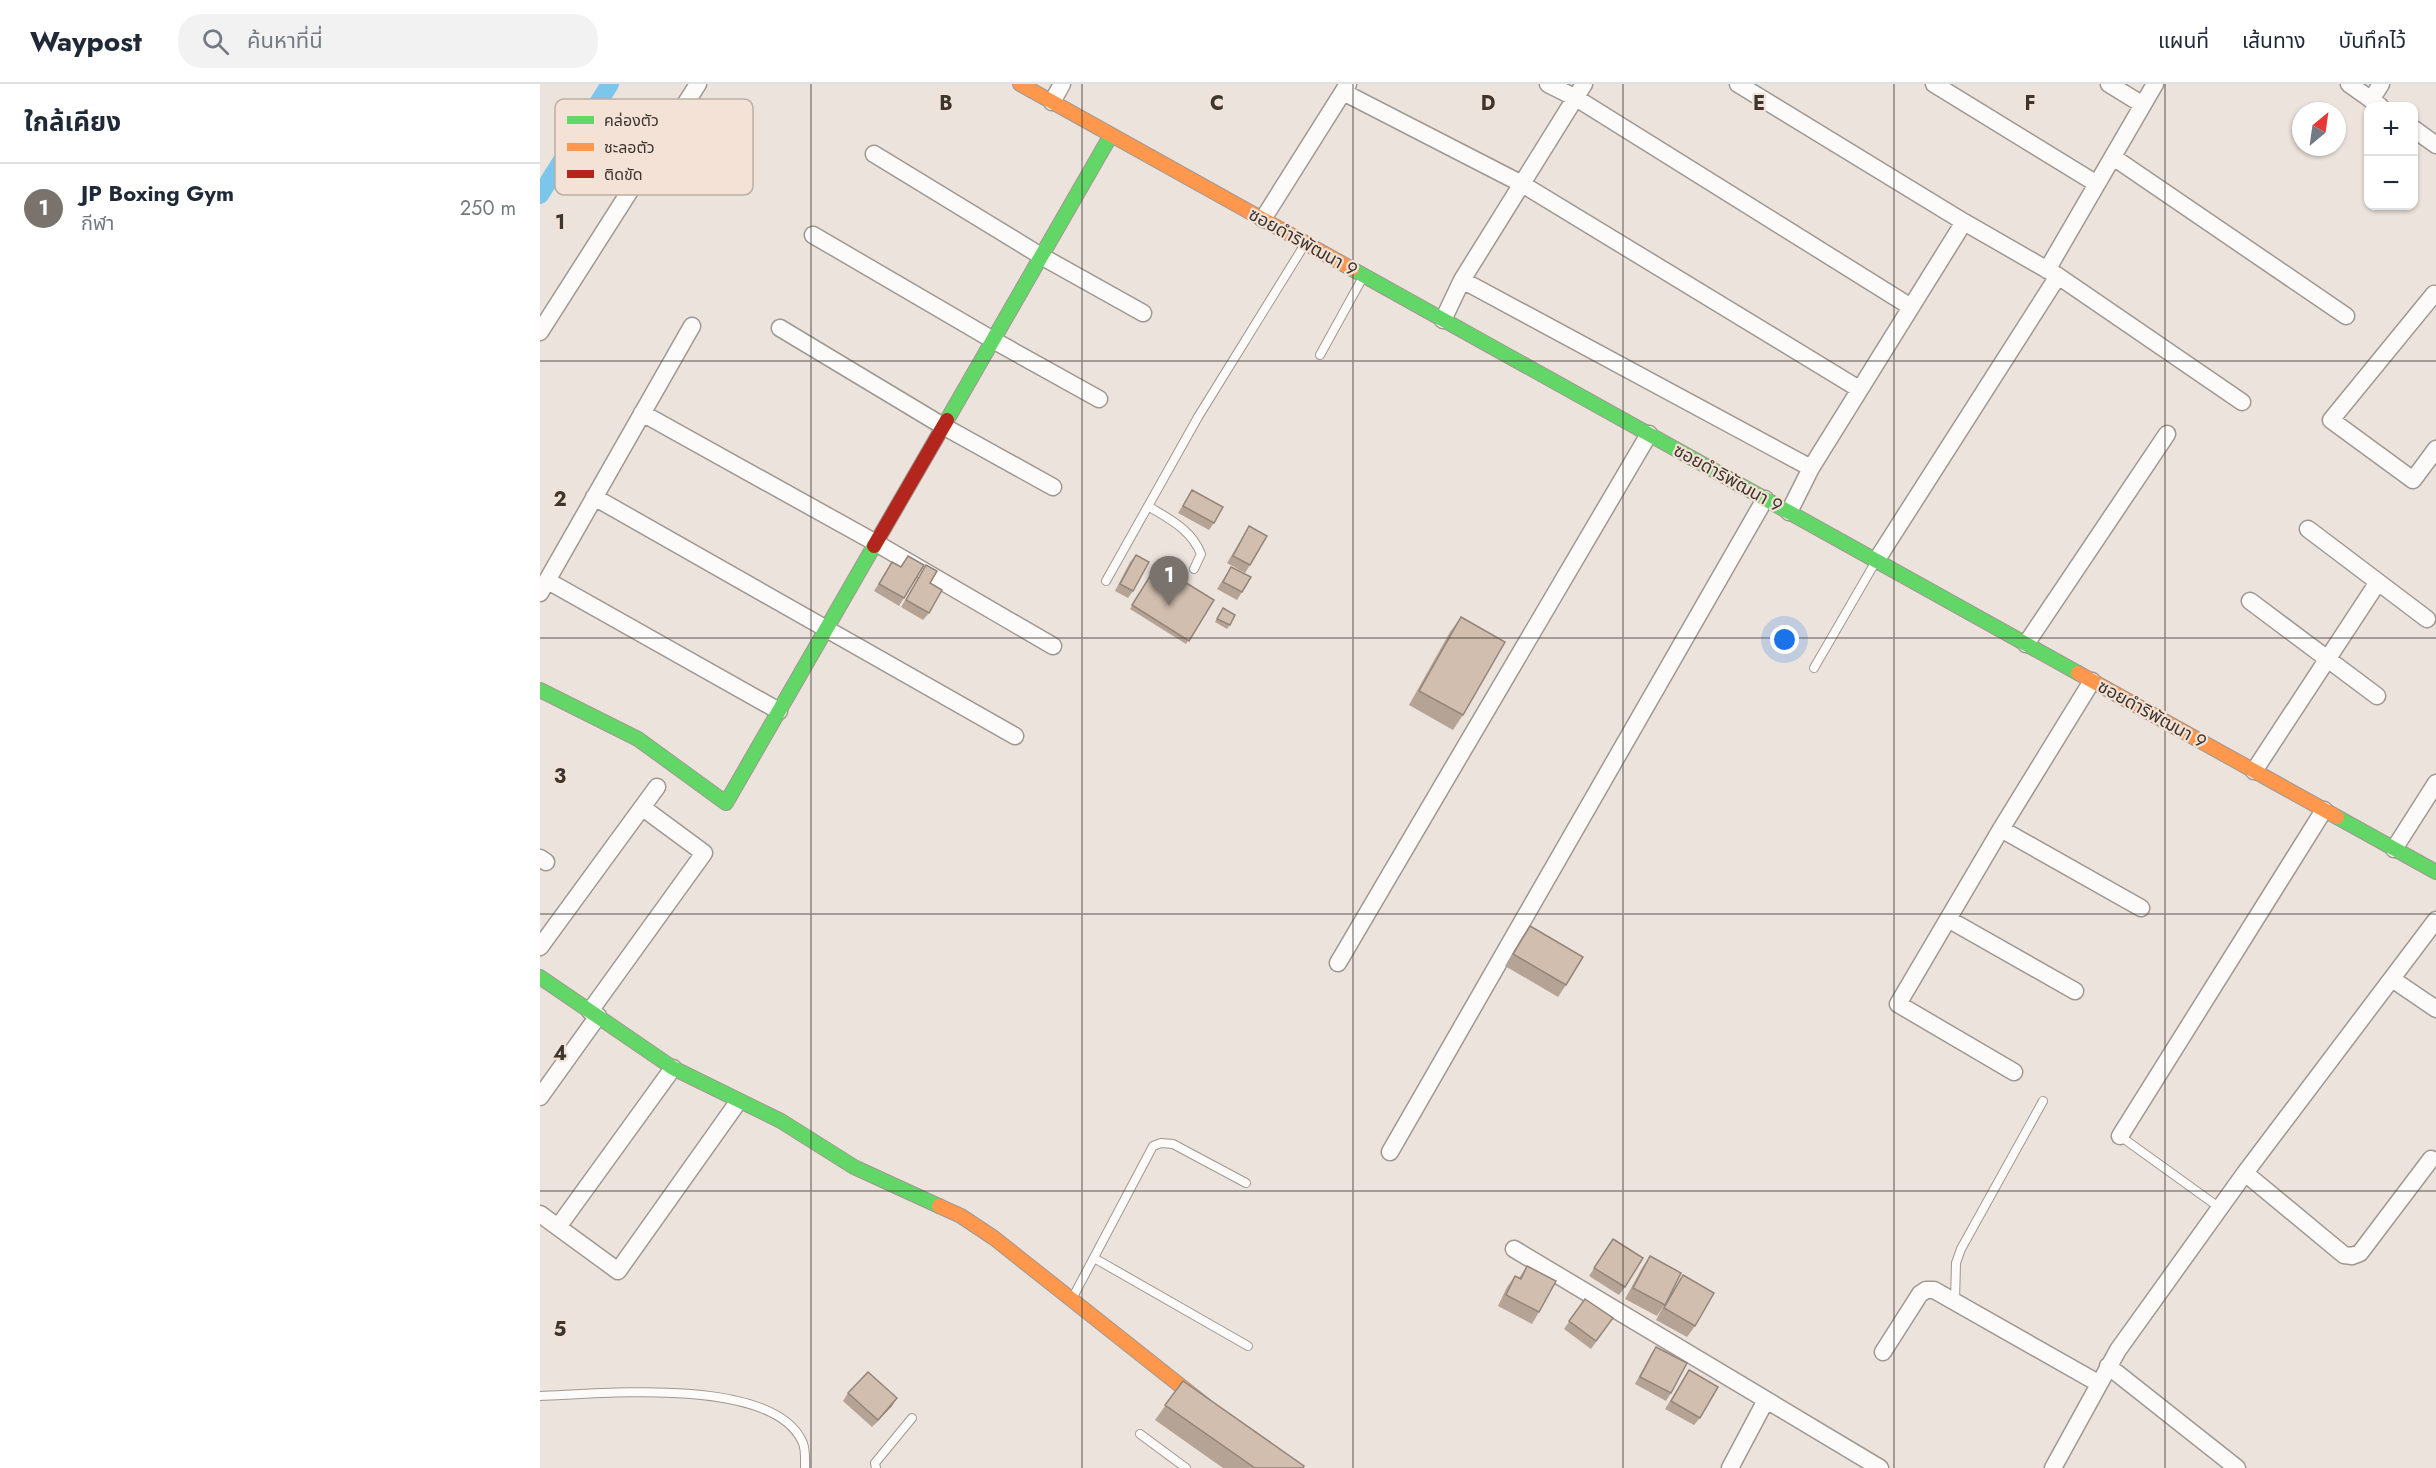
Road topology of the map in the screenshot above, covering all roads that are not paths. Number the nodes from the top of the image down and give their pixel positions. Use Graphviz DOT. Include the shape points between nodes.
graph roads {
  1 [pos="698,84"];
  2 [pos="1020,84"];
  3 [pos="1062,84"];
  4 [pos="1548,84"];
  5 [pos="1738,84"];
  6 [pos="1934,84"];
  7 [pos="2109,84"];
  8 [pos="2155,84"];
  9 [pos="2349,84"];
  10 [pos="2380,84"];
  11 [pos="1346,88"];
  12 [pos="1580,91"];
  13 [pos="688,99"];
  14 [pos="1052,102"];
  15 [pos="2375,102"];
  16 [pos="2376,102"];
  17 [pos="2143,105"];
  18 [pos="2418,132"];
  19 [pos="1111,135"];
  20 [pos="2436,145"];
  21 [pos="874,154"];
  22 [pos="2113,157"];
  23 [pos="1522,184"];
  24 [pos="2097,184"];
  25 [pos="627,195"];
  26 [pos="1263,219"];
  27 [pos="1964,222"];
  28 [pos="813,235"];
  29 [pos="1305,243"];
  30 [pos="1041,256"];
  31 [pos="2053,273"];
  32 [pos="1364,276"];
  33 [pos="1462,280"];
  34 [pos="2436,295"];
  35 [pos="1911,307"];
  36 [pos="1143,313"];
  37 [pos="2346,316"];
  38 [pos="1443,320"];
  39 [pos="693,326"];
  40 [pos="780,328"];
  41 [pos="540,332"];
  42 [pos="993,340"];
  43 [pos="1320,355"];
  44 [pos="1859,389"];
  45 [pos="1099,399"];
  46 [pos="2242,402"];
  47 [pos="642,413"];
  48 [pos="943,426"];
  49 [pos="1649,434"];
  50 [pos="2167,434"];
  51 [pos="2436,450"];
  52 [pos="1811,468"];
  53 [pos="1053,487"];
  54 [pos="594,497"];
  55 [pos="1765,499"];
  56 [pos="1148,506"];
  57 [pos="1789,512"];
  58 [pos="2308,529"];
  59 [pos="876,543"];
  60 [pos="1876,561"];
  61 [pos="1194,569"];
  62 [pos="1106,581"];
  63 [pos="2378,582"];
  64 [pos="544,587"];
  65 [pos="2250,601"];
  66 [pos="2427,619"];
  67 [pos="827,628"];
  68 [pos="2026,644"];
  69 [pos="1053,646"];
  70 [pos="2327,658"];
  71 [pos="1814,668"];
  72 [pos="2092,681"];
  73 [pos="540,690"];
  74 [pos="2377,696"];
  75 [pos="779,711"];
  76 [pos="1015,736"];
  77 [pos="2254,771"];
  78 [pos="2436,783"];
  79 [pos="657,787"];
  80 [pos="643,808"];
  81 [pos="2324,810"];
  82 [pos="2001,829"];
  83 [pos="2394,849"];
  84 [pos="2436,872"];
  85 [pos="2140,908"];
  86 [pos="1948,919"];
  87 [pos="2436,920"];
  88 [pos="540,947"];
  89 [pos="1338,963"];
  90 [pos="540,977"];
  91 [pos="2392,978"];
  92 [pos="2075,991"];
  93 [pos="2436,1009"];
  94 [pos="594,1014"];
  95 [pos="673,1068"];
  96 [pos="2014,1072"];
  97 [pos="540,1097"];
  98 [pos="2043,1101"];
  99 [pos="738,1102"];
  100 [pos="2120,1136"];
  101 [pos="1390,1152"];
  102 [pos="2431,1159"];
  103 [pos="2245,1173"];
  104 [pos="1246,1183"];
  105 [pos="2220,1208"];
  106 [pos="540,1214"];
  107 [pos="558,1227"];
  108 [pos="1514,1249"];
  109 [pos="1094,1258"];
  110 [pos="1071,1300"];
  111 [pos="1955,1302"];
  112 [pos="1248,1346"];
  113 [pos="1883,1352"];
  114 [pos="2108,1366"];
  115 [pos="2098,1383"];
  116 [pos="540,1396"];
  117 [pos="1766,1400"];
  118 [pos="1212,1411"];
  119 [pos="912,1418"];
  120 [pos="1140,1434"];
  121 [pos="806,1468"];
  122 [pos="876,1468"];
  123 [pos="1186,1468"];
  124 [pos="1730,1468"];
  125 [pos="1880,1468"];
  126 [pos="2053,1468"];
  127 [pos="2237,1468"];
  1 -- 13 [label="street"];
  2 -- 14 [label="street, ซอยดำริพัฒนา 9"];
  3 -- 14 [label="street"];
  4 -- 12 [label="street"];
  5 -- 27 [label="street"];
  6 -- 24 [label="street"];
  7 -- 17 [label="street"];
  8 -- 17 [label="street"];
  9 -- 15 [label="street"];
  10 -- 16 [label="street"];
  11 -- 23 [label="street"];
  11 -- 26 [label="street"];
  12 -- 23 [label="street"];
  12 -- 35 [label="street"];
  14 -- 19 [label="street, ซอยดำริพัฒนา 9"];
  17 -- 22 [label="street"];
  18 -- 20 [label="street"];
  19 -- 26 [label="street, ซอยดำริพัฒนา 9"];
  19 -- 30 [label="street"];
  21 -- 30 [label="street"];
  22 -- 24 [label="street"];
  22 -- 37 [label="street"];
  23 -- 33 [label="street"];
  23 -- 44 [label="street"];
  24 -- 31 [label="street"];
  25 -- 41 [label="street"];
  26 -- 29 [label="street, ซอยดำริพัฒนา 9"];
  27 -- 31 [label="street"];
  27 -- 35 [label="street"];
  28 -- 42 [label="street"];
  29 -- 32 [label="street, ซอยดำริพัฒนา 9"];
  29 -- 56 [label="lane"];
  30 -- 36 [label="street"];
  30 -- 42 [label="street"];
  31 -- 46 [label="street"];
  31 -- 60 [label="street"];
  32 -- 38 [label="street, ซอยดำริพัฒนา 9"];
  32 -- 43 [label="lane"];
  33 -- 38 [label="street"];
  33 -- 52 [label="street"];
  34 -- 51 [label="street" via="2331,420 2413,480"];
  35 -- 44 [label="street"];
  38 -- 49 [label="street, ซอยดำริพัฒนา 9"];
  39 -- 47 [label="street"];
  40 -- 48 [label="street"];
  42 -- 45 [label="street"];
  42 -- 48 [label="street"];
  44 -- 52 [label="street"];
  47 -- 54 [label="street"];
  47 -- 59 [label="street"];
  48 -- 53 [label="street"];
  48 -- 59 [label="street"];
  49 -- 55 [label="street, ซอยดำริพัฒนา 9"];
  49 -- 89 [label="street"];
  50 -- 68 [label="street"];
  52 -- 57 [label="street"];
  54 -- 64 [label="street"];
  54 -- 67 [label="street"];
  55 -- 57 [label="street, ซอยดำริพัฒนา 9"];
  55 -- 101 [label="street"];
  56 -- 61 [label="lane" via="1192,537 1201,554"];
  56 -- 62 [label="lane"];
  57 -- 60 [label="street, ซอยดำริพัฒนา 9"];
  58 -- 63 [label="street"];
  59 -- 67 [label="street"];
  59 -- 69 [label="street"];
  60 -- 68 [label="street, ซอยดำริพัฒนา 9"];
  60 -- 71 [label="lane"];
  63 -- 66 [label="street"];
  63 -- 70 [label="street"];
  64 -- 75 [label="street"];
  65 -- 70 [label="street"];
  67 -- 75 [label="street"];
  67 -- 76 [label="street"];
  68 -- 72 [label="street, ซอยดำริพัฒนา 9"];
  70 -- 74 [label="street"];
  70 -- 77 [label="street"];
  72 -- 77 [label="street, ซอยดำริพัฒนา 9"];
  72 -- 82 [label="street"];
  73 -- 75 [label="street" via="638,739 726,803"];
  77 -- 81 [label="street, ซอยดำริพัฒนา 9"];
  78 -- 83 [label="street"];
  79 -- 80 [label="street"];
  80 -- 88 [label="street"];
  80 -- 94 [label="street" via="704,853"];
  81 -- 83 [label="street, ซอยดำริพัฒนา 9"];
  81 -- 100 [label="street"];
  82 -- 85 [label="street"];
  82 -- 86 [label="street"];
  83 -- 84 [label="street, ซอยดำริพัฒนา 9"];
  86 -- 92 [label="street"];
  86 -- 96 [label="street" via="1898,1004"];
  87 -- 91 [label="street"];
  90 -- 94 [label="street"];
  91 -- 93 [label="street"];
  91 -- 103 [label="street"];
  94 -- 95 [label="street"];
  94 -- 97 [label="street"];
  95 -- 99 [label="street"];
  95 -- 107 [label="street"];
  98 -- 111 [label="lane" via="1961,1249 1956,1263"];
  99 -- 107 [label="street" via="618,1271"];
  99 -- 110 [label="street" via="782,1121 854,1167 960,1216"];
  100 -- 105 [label="lane"];
  102 -- 103 [label="street" via="2360,1253 2352,1256 2344,1255"];
  103 -- 105 [label="street"];
  104 -- 109 [label="lane" via="1173,1144 1153,1146"];
  105 -- 114 [label="street"];
  106 -- 107 [label="street"];
  108 -- 117 [label="street"];
  109 -- 110 [label="lane"];
  109 -- 112 [label="lane"];
  110 -- 118 [label="street"];
  111 -- 113 [label="street" via="1934,1290 1920,1294"];
  111 -- 115 [label="street"];
  114 -- 115 [label="street"];
  114 -- 127 [label="street"];
  115 -- 126 [label="street"];
  116 -- 121 [label="lane" via="678,1392 743,1401 768,1410 789,1425 803,1441"];
  117 -- 124 [label="street"];
  117 -- 125 [label="street"];
  119 -- 122 [label="lane" via="875,1463"];
  120 -- 123 [label="lane"];
}
